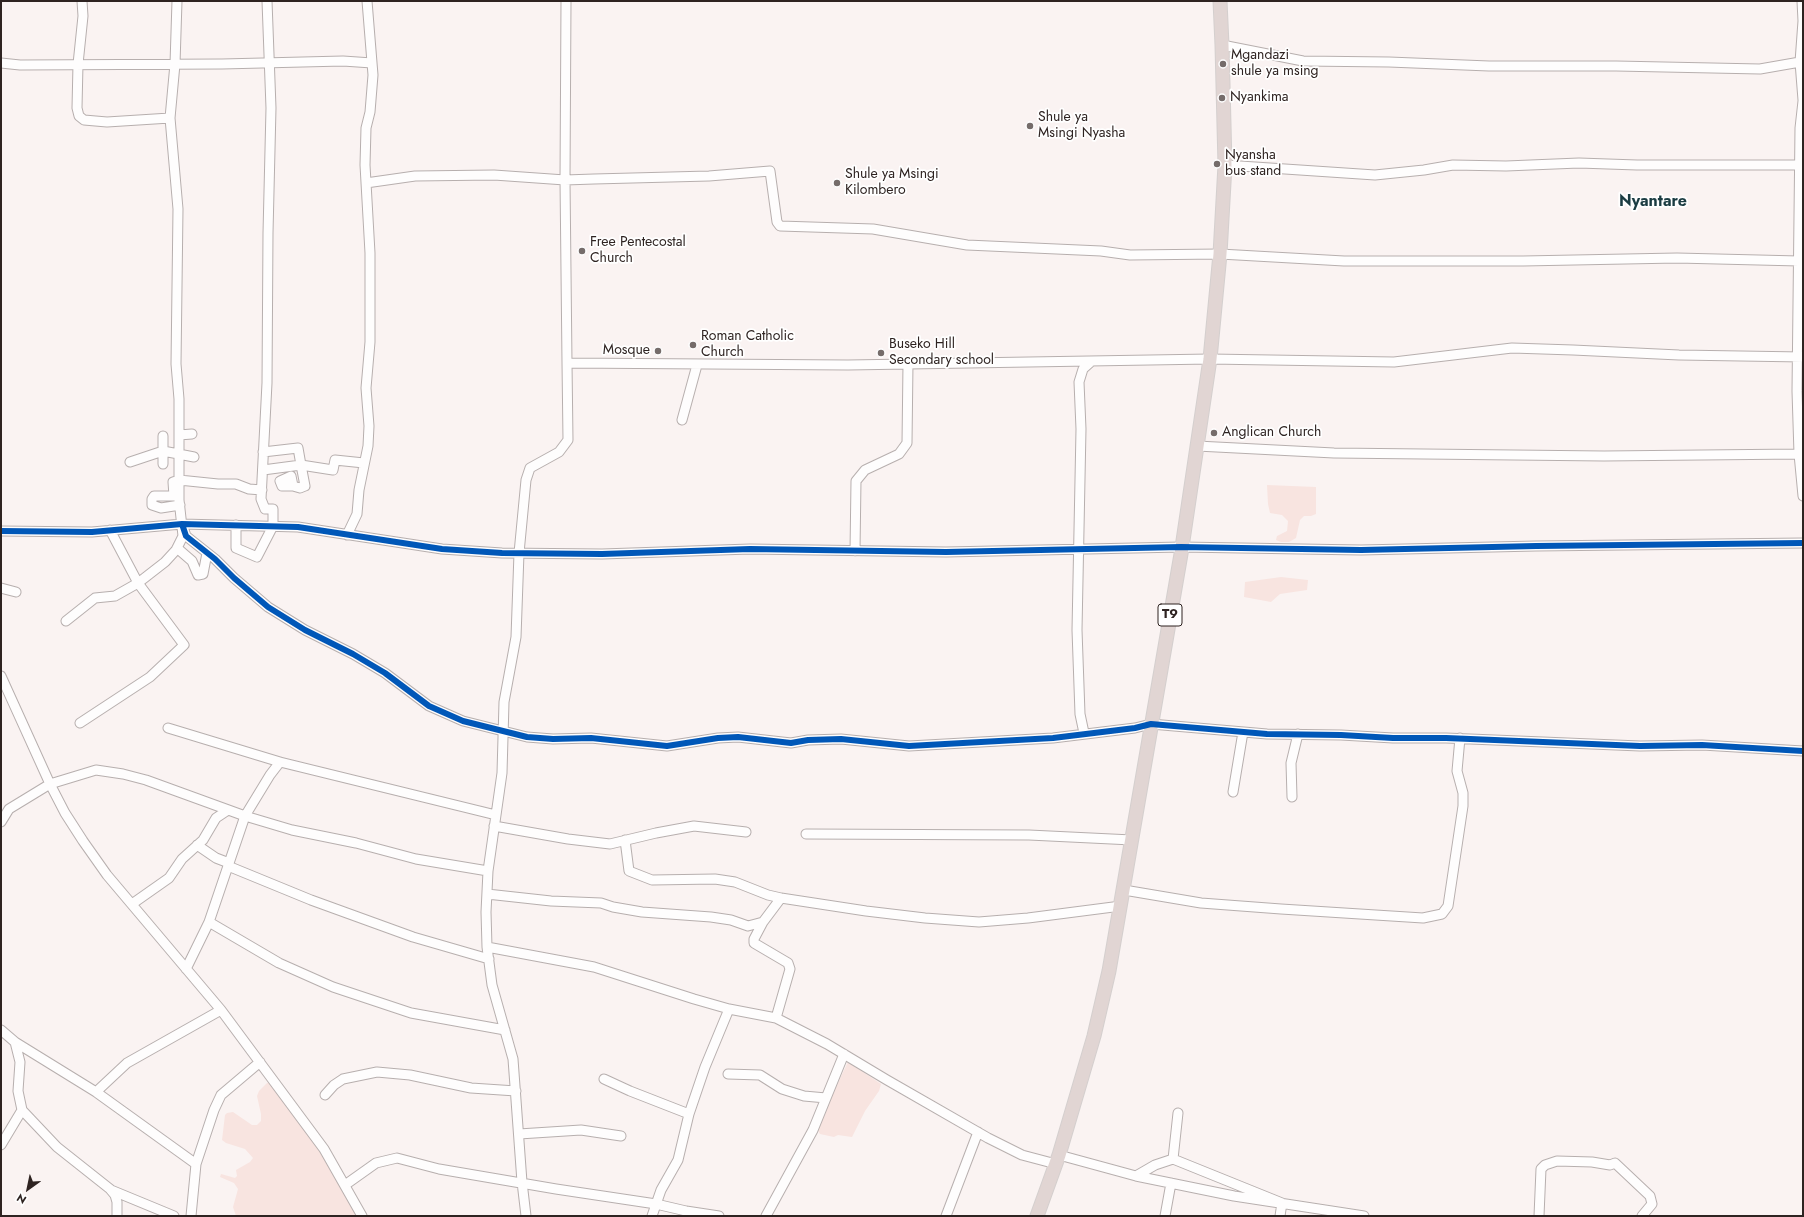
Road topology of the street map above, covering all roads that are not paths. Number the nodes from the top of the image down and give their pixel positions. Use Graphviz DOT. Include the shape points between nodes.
graph roads {
  1 [pos="82,1"];
  2 [pos="177,1"];
  3 [pos="267,1"];
  4 [pos="367,1"];
  5 [pos="566,1"];
  6 [pos="1220,1"];
  7 [pos="1802,1"];
  8 [pos="1222,45"];
  9 [pos="1800,62"];
  10 [pos="1,63"];
  11 [pos="269,63"];
  12 [pos="372,63"];
  13 [pos="78,64"];
  14 [pos="175,64"];
  15 [pos="1803,101"];
  16 [pos="170,118"];
  17 [pos="1224,165"];
  18 [pos="1801,165"];
  19 [pos="565,180"];
  20 [pos="366,183"];
  21 [pos="1220,254"];
  22 [pos="1799,261"];
  23 [pos="1800,357"];
  24 [pos="1210,359"];
  25 [pos="1092,361"];
  26 [pos="567,363"];
  27 [pos="908,364"];
  28 [pos="697,365"];
  29 [pos="682,420"];
  30 [pos="179,434"];
  31 [pos="192,434"];
  32 [pos="163,436"];
  33 [pos="1197,446"];
  34 [pos="163,451"];
  35 [pos="263,452"];
  36 [pos="1799,454"];
  37 [pos="179,455"];
  38 [pos="194,457"];
  39 [pos="130,462"];
  40 [pos="364,463"];
  41 [pos="163,464"];
  42 [pos="301,465"];
  43 [pos="262,470"];
  44 [pos="179,480"];
  45 [pos="293,486"];
  46 [pos="262,490"];
  47 [pos="1803,496"];
  48 [pos="180,505"];
  49 [pos="182,524"];
  50 [pos="236,525"];
  51 [pos="273,526"];
  52 [pos="110,530"];
  53 [pos="1,531"];
  54 [pos="346,535"];
  55 [pos="1803,543"];
  56 [pos="1182,547"];
  57 [pos="177,548"];
  58 [pos="1079,549"];
  59 [pos="855,551"];
  60 [pos="207,553"];
  61 [pos="519,553"];
  62 [pos="138,583"];
  63 [pos="1,588"];
  64 [pos="16,592"];
  65 [pos="66,621"];
  66 [pos="2,682"];
  67 [pos="80,723"];
  68 [pos="1151,724"];
  69 [pos="168,728"];
  70 [pos="502,732"];
  71 [pos="1242,732"];
  72 [pos="1084,733"];
  73 [pos="1298,734"];
  74 [pos="1460,738"];
  75 [pos="1803,752"];
  76 [pos="280,762"];
  77 [pos="50,784"];
  78 [pos="1233,792"];
  79 [pos="1292,797"];
  80 [pos="228,810"];
  81 [pos="496,815"];
  82 [pos="245,816"];
  83 [pos="1,822"];
  84 [pos="494,826"];
  85 [pos="746,832"];
  86 [pos="806,834"];
  87 [pos="625,840"];
  88 [pos="1132,840"];
  89 [pos="197,845"];
  90 [pos="228,864"];
  91 [pos="488,871"];
  92 [pos="1124,890"];
  93 [pos="487,894"];
  94 [pos="781,898"];
  95 [pos="132,904"];
  96 [pos="1121,906"];
  97 [pos="209,922"];
  98 [pos="763,922"];
  99 [pos="487,947"];
  100 [pos="489,959"];
  101 [pos="186,969"];
  102 [pos="729,1009"];
  103 [pos="221,1010"];
  104 [pos="776,1018"];
  105 [pos="1,1030"];
  106 [pos="505,1030"];
  107 [pos="15,1042"];
  108 [pos="844,1054"];
  109 [pos="260,1062"];
  110 [pos="728,1074"];
  111 [pos="604,1079"];
  112 [pos="516,1091"];
  113 [pos="96,1092"];
  114 [pos="325,1095"];
  115 [pos="826,1098"];
  116 [pos="22,1110"];
  117 [pos="1178,1113"];
  118 [pos="689,1114"];
  119 [pos="978,1132"];
  120 [pos="519,1134"];
  121 [pos="621,1136"];
  122 [pos="1,1145"];
  123 [pos="1173,1159"];
  124 [pos="1057,1160"];
  125 [pos="196,1164"];
  126 [pos="1136,1176"];
  127 [pos="522,1182"];
  128 [pos="1171,1183"];
  129 [pos="345,1185"];
  130 [pos="110,1189"];
  131 [pos="656,1204"];
  132 [pos="1282,1204"];
  133 [pos="117,1216"];
  134 [pos="174,1216"];
  135 [pos="191,1216"];
  136 [pos="362,1216"];
  137 [pos="526,1216"];
  138 [pos="652,1216"];
  139 [pos="719,1216"];
  140 [pos="766,1216"];
  141 [pos="946,1216"];
  142 [pos="1037,1216"];
  143 [pos="1165,1216"];
  144 [pos="1280,1216"];
  145 [pos="1364,1216"];
  146 [pos="1539,1216"];
  147 [pos="1642,1216"];
  1 -- 13 [label="street"];
  2 -- 14 [label="street"];
  3 -- 11 [label="street"];
  4 -- 12 [label="street"];
  5 -- 19 [label="street"];
  6 -- 8 [label="highway, T9"];
  7 -- 9 [label="street"];
  8 -- 9 [label="street" via="1303,61 1760,69"];
  8 -- 17 [label="highway, T9"];
  9 -- 15 [label="street"];
  10 -- 13 [label="street"];
  11 -- 12 [label="street"];
  11 -- 14 [label="street"];
  11 -- 35 [label="street" via="271,108 267,383"];
  12 -- 20 [label="street" via="373,89 366,128"];
  13 -- 14 [label="street"];
  13 -- 16 [label="street" via="77,108 79,116 84,120 108,122"];
  14 -- 16 [label="street"];
  15 -- 18 [label="street" via="1800,128"];
  16 -- 30 [label="street" via="178,210 176,364"];
  17 -- 18 [label="street" via="1375,175 1453,165"];
  17 -- 21 [label="highway, T9"];
  18 -- 22 [label="street"];
  19 -- 20 [label="street" via="494,175 423,176"];
  19 -- 21 [label="street" via="709,176 770,171 777,222 780,226 872,229 967,245 1101,250 1130,255"];
  19 -- 26 [label="street"];
  20 -- 40 [label="street" via="371,283 366,388 369,426"];
  21 -- 22 [label="street" via="1344,261 1677,258"];
  21 -- 24 [label="highway, T9"];
  22 -- 23 [label="street"];
  23 -- 24 [label="street" via="1512,348 1394,362"];
  23 -- 36 [label="street"];
  24 -- 25 [label="street"];
  24 -- 33 [label="highway, T9"];
  25 -- 27 [label="street"];
  25 -- 58 [label="street" via="1083,369 1079,382"];
  26 -- 28 [label="street"];
  26 -- 61 [label="street" via="568,440 559,452 530,468 526,480"];
  27 -- 28 [label="street"];
  27 -- 59 [label="street" via="908,443 899,454 865,470 856,481"];
  28 -- 29 [label="street"];
  30 -- 31 [label="street"];
  30 -- 37 [label="street"];
  32 -- 34 [label="street"];
  33 -- 36 [label="street" via="1334,453 1604,456"];
  33 -- 56 [label="highway, T9"];
  34 -- 37 [label="street"];
  34 -- 39 [label="street"];
  34 -- 41 [label="street"];
  35 -- 42 [label="street" via="298,448"];
  35 -- 43 [label="street"];
  36 -- 47 [label="street"];
  37 -- 38 [label="street"];
  37 -- 44 [label="street"];
  40 -- 42 [label="street" via="335,460 333,470"];
  40 -- 54 [label="street" via="357,514"];
  42 -- 43 [label="street"];
  42 -- 45 [label="street" via="305,486"];
  43 -- 46 [label="street"];
  44 -- 46 [label="street" via="236,484"];
  44 -- 48 [label="street"];
  44 -- 48 [label="street" via="173,482 174,496 154,496 152,505 161,508"];
  46 -- 51 [label="street" via="261,499 265,509 273,509"];
  48 -- 49 [label="street"];
  49 -- 50 [label="street"];
  49 -- 52 [label="street"];
  49 -- 57 [label="street" via="183,536"];
  49 -- 60 [label="street" via="186,536"];
  50 -- 51 [label="street"];
  50 -- 51 [label="street" via="236,548 257,557"];
  51 -- 54 [label="street" via="298,527"];
  52 -- 53 [label="street"];
  52 -- 62 [label="street"];
  54 -- 61 [label="street" via="442,549"];
  55 -- 56 [label="street" via="1361,550"];
  56 -- 58 [label="street"];
  56 -- 68 [label="highway, T9"];
  57 -- 60 [label="street" via="192,561 198,575 203,574"];
  57 -- 62 [label="street" via="165,562"];
  58 -- 59 [label="street"];
  58 -- 72 [label="street" via="1077,630 1080,714"];
  59 -- 61 [label="street"];
  60 -- 70 [label="street" via="268,607 385,673 429,706 463,721"];
  61 -- 70 [label="street" via="516,637 504,702"];
  62 -- 65 [label="street" via="115,596 95,598"];
  62 -- 67 [label="street" via="184,645 150,677"];
  63 -- 64 [label="street"];
  66 -- 77 [label="street"];
  68 -- 71 [label="street"];
  68 -- 72 [label="street"];
  68 -- 88 [label="highway, T9"];
  69 -- 76 [label="street"];
  70 -- 72 [label="street" via="527,737 591,738 667,746 738,737 791,743 842,739 909,746 1052,738"];
  70 -- 81 [label="street" via="502,773"];
  71 -- 73 [label="street"];
  71 -- 78 [label="street"];
  73 -- 74 [label="street"];
  73 -- 79 [label="street" via="1291,763"];
  74 -- 75 [label="street" via="1640,746 1702,745"];
  74 -- 92 [label="street" via="1456,771 1463,793 1463,806 1448,906 1442,914 1423,918 1201,903"];
  76 -- 81 [label="street"];
  76 -- 82 [label="street"];
  77 -- 80 [label="street" via="96,770 118,773 146,780"];
  77 -- 83 [label="street" via="9,809"];
  77 -- 95 [label="street" via="83,841"];
  80 -- 82 [label="street"];
  80 -- 89 [label="street" via="216,818 203,840"];
  81 -- 84 [label="street"];
  82 -- 90 [label="street"];
  82 -- 91 [label="street" via="416,860"];
  84 -- 87 [label="street" via="568,840 610,844"];
  84 -- 91 [label="street"];
  85 -- 87 [label="street" via="694,826"];
  86 -- 88 [label="street" via="1029,835"];
  87 -- 94 [label="street" via="629,870 652,880 716,879 735,882"];
  88 -- 92 [label="highway, T9"];
  89 -- 90 [label="street"];
  89 -- 95 [label="street" via="182,858 169,878"];
  90 -- 97 [label="street"];
  90 -- 100 [label="street" via="311,900 413,936"];
  91 -- 93 [label="street"];
  92 -- 96 [label="highway, T9"];
  93 -- 98 [label="street" via="601,903 642,912 732,920 748,926"];
  93 -- 99 [label="street"];
  94 -- 96 [label="street" via="925,918 979,922"];
  94 -- 98 [label="street"];
  95 -- 101 [label="street"];
  96 -- 124 [label="highway, T9" via="1094,1036"];
  97 -- 101 [label="street"];
  97 -- 106 [label="street" via="279,963 333,987 411,1013"];
  98 -- 104 [label="street" via="754,943 788,963 790,969"];
  99 -- 100 [label="street"];
  99 -- 102 [label="street" via="594,966"];
  100 -- 106 [label="street" via="492,985"];
  101 -- 103 [label="street"];
  102 -- 104 [label="street"];
  102 -- 118 [label="street"];
  103 -- 109 [label="street"];
  103 -- 113 [label="street" via="127,1063"];
  104 -- 108 [label="street"];
  105 -- 107 [label="street"];
  106 -- 112 [label="street" via="514,1059"];
  107 -- 113 [label="street"];
  107 -- 116 [label="street" via="20,1062 18,1090"];
  108 -- 115 [label="street"];
  108 -- 119 [label="street"];
  109 -- 125 [label="street" via="221,1095"];
  109 -- 129 [label="street" via="324,1149"];
  110 -- 115 [label="street" via="760,1075 782,1089 804,1096"];
  111 -- 118 [label="street" via="630,1092"];
  112 -- 114 [label="street" via="471,1088 410,1075 377,1072 343,1079"];
  112 -- 120 [label="street"];
  113 -- 125 [label="street"];
  115 -- 140 [label="street" via="813,1130"];
  116 -- 122 [label="street"];
  116 -- 130 [label="street" via="57,1147"];
  117 -- 123 [label="street"];
  118 -- 131 [label="street" via="678,1160"];
  119 -- 124 [label="street" via="1022,1155"];
  119 -- 141 [label="street"];
  120 -- 121 [label="street" via="581,1130"];
  120 -- 127 [label="street"];
  123 -- 126 [label="street" via="1155,1165"];
  123 -- 132 [label="street"];
  124 -- 126 [label="street"];
  124 -- 142 [label="highway, T9"];
  125 -- 135 [label="street"];
  126 -- 128 [label="street"];
  127 -- 129 [label="street" via="397,1158 376,1163"];
  127 -- 131 [label="street"];
  127 -- 137 [label="street"];
  128 -- 132 [label="street"];
  128 -- 143 [label="street"];
  129 -- 136 [label="street"];
  130 -- 133 [label="street" via="117,1202"];
  130 -- 134 [label="street"];
  131 -- 138 [label="street"];
  131 -- 139 [label="street"];
  132 -- 144 [label="street"];
  132 -- 145 [label="street"];
  146 -- 147 [label="street" via="1542,1169 1545,1165 1557,1161 1610,1165 1615,1163 1650,1196 1652,1204"];
}
